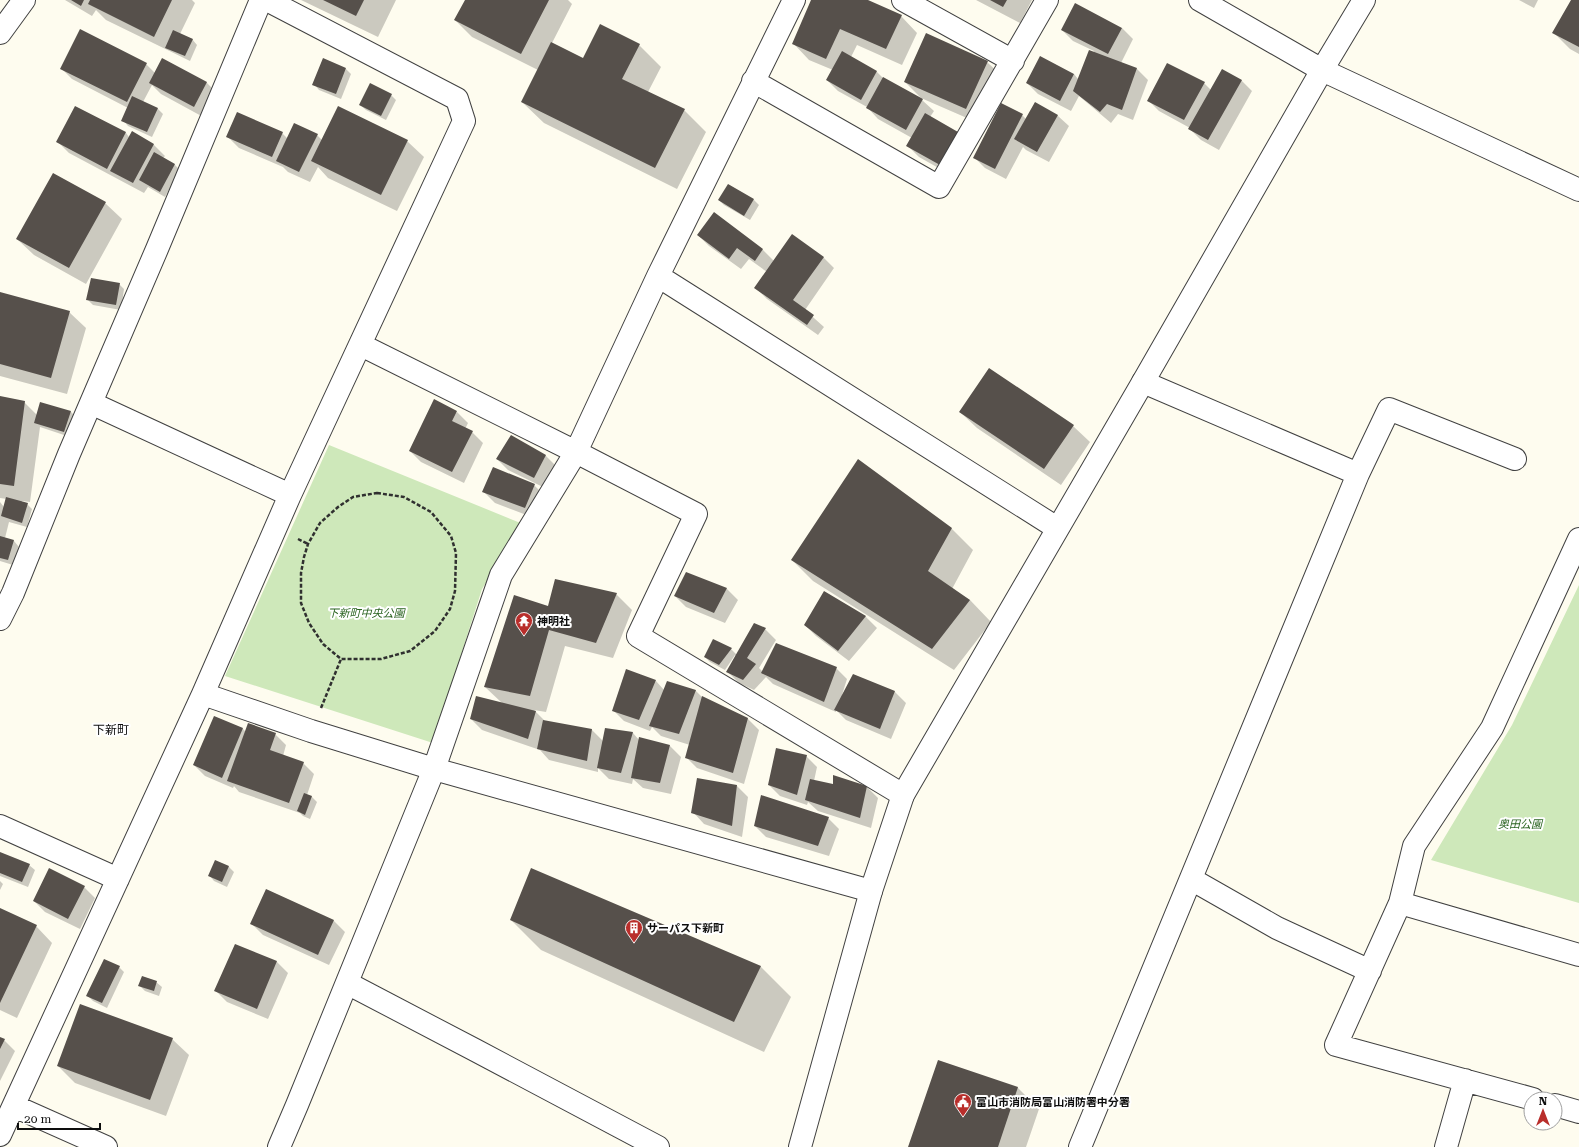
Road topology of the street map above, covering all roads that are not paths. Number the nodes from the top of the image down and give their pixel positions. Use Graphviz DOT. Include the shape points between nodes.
graph roads {
  1 [pos="24,0"];
  2 [pos="261,0"];
  3 [pos="267,0"];
  4 [pos="794,0"];
  5 [pos="903,0"];
  6 [pos="1047,0"];
  7 [pos="1200,0"];
  8 [pos="1364,0"];
  9 [pos="0,33"];
  10 [pos="1012,61"];
  11 [pos="1322,70"];
  12 [pos="753,81"];
  13 [pos="1579,190"];
  14 [pos="658,276"];
  15 [pos="361,345"];
  16 [pos="1143,382"];
  17 [pos="91,403"];
  18 [pos="576,452"];
  19 [pos="1515,459"];
  20 [pos="1358,474"];
  21 [pos="290,495"];
  22 [pos="1057,528"];
  23 [pos="1579,539"];
  24 [pos="0,619"];
  25 [pos="203,694"];
  26 [pos="434,769"];
  27 [pos="903,795"];
  28 [pos="0,826"];
  29 [pos="118,879"];
  30 [pos="1191,879"];
  31 [pos="872,891"];
  32 [pos="1400,903"];
  33 [pos="1579,955"];
  34 [pos="1370,971"];
  35 [pos="347,983"];
  36 [pos="1465,1080"];
  37 [pos="1523,1096"];
  38 [pos="14,1106"];
  39 [pos="1563,1107"];
  40 [pos="1579,1112"];
  41 [pos="0,1135"];
  42 [pos="106,1147"];
  43 [pos="278,1147"];
  44 [pos="658,1147"];
  45 [pos="800,1147"];
  46 [pos="1080,1147"];
  47 [pos="1446,1147"];
  1 -- 9 [label="street"];
  2 -- 17 [label="street"];
  3 -- 15 [label="street" via="458,99 464,121"];
  4 -- 12 [label="street"];
  5 -- 10 [label="street"];
  6 -- 10 [label="street"];
  7 -- 11 [label="street"];
  8 -- 11 [label="street"];
  10 -- 12 [label="street" via="939,187"];
  11 -- 13 [label="street"];
  11 -- 16 [label="street"];
  12 -- 14 [label="street"];
  14 -- 18 [label="street"];
  14 -- 22 [label="street"];
  15 -- 18 [label="street"];
  15 -- 21 [label="street"];
  16 -- 20 [label="street"];
  16 -- 22 [label="street"];
  17 -- 21 [label="street"];
  17 -- 24 [label="street"];
  18 -- 26 [label="street" via="501,575"];
  18 -- 27 [label="street" via="696,514 638,636"];
  19 -- 20 [label="street" via="1389,408"];
  20 -- 30 [label="street"];
  21 -- 25 [label="street"];
  22 -- 27 [label="street"];
  23 -- 32 [label="street" via="1492,728 1414,846"];
  25 -- 26 [label="street"];
  25 -- 29 [label="street"];
  26 -- 31 [label="street"];
  26 -- 35 [label="street"];
  27 -- 31 [label="street"];
  28 -- 29 [label="street"];
  29 -- 38 [label="street"];
  30 -- 34 [label="street" via="1277,928"];
  30 -- 46 [label="street"];
  31 -- 45 [label="street"];
  32 -- 33 [label="street"];
  32 -- 34 [label="street"];
  34 -- 36 [label="street" via="1336,1045"];
  35 -- 43 [label="street"];
  35 -- 44 [label="street"];
  36 -- 37 [label="street"];
  36 -- 47 [label="street"];
  38 -- 41 [label="street"];
  38 -- 42 [label="street"];
  39 -- 40 [label="street"];
}
